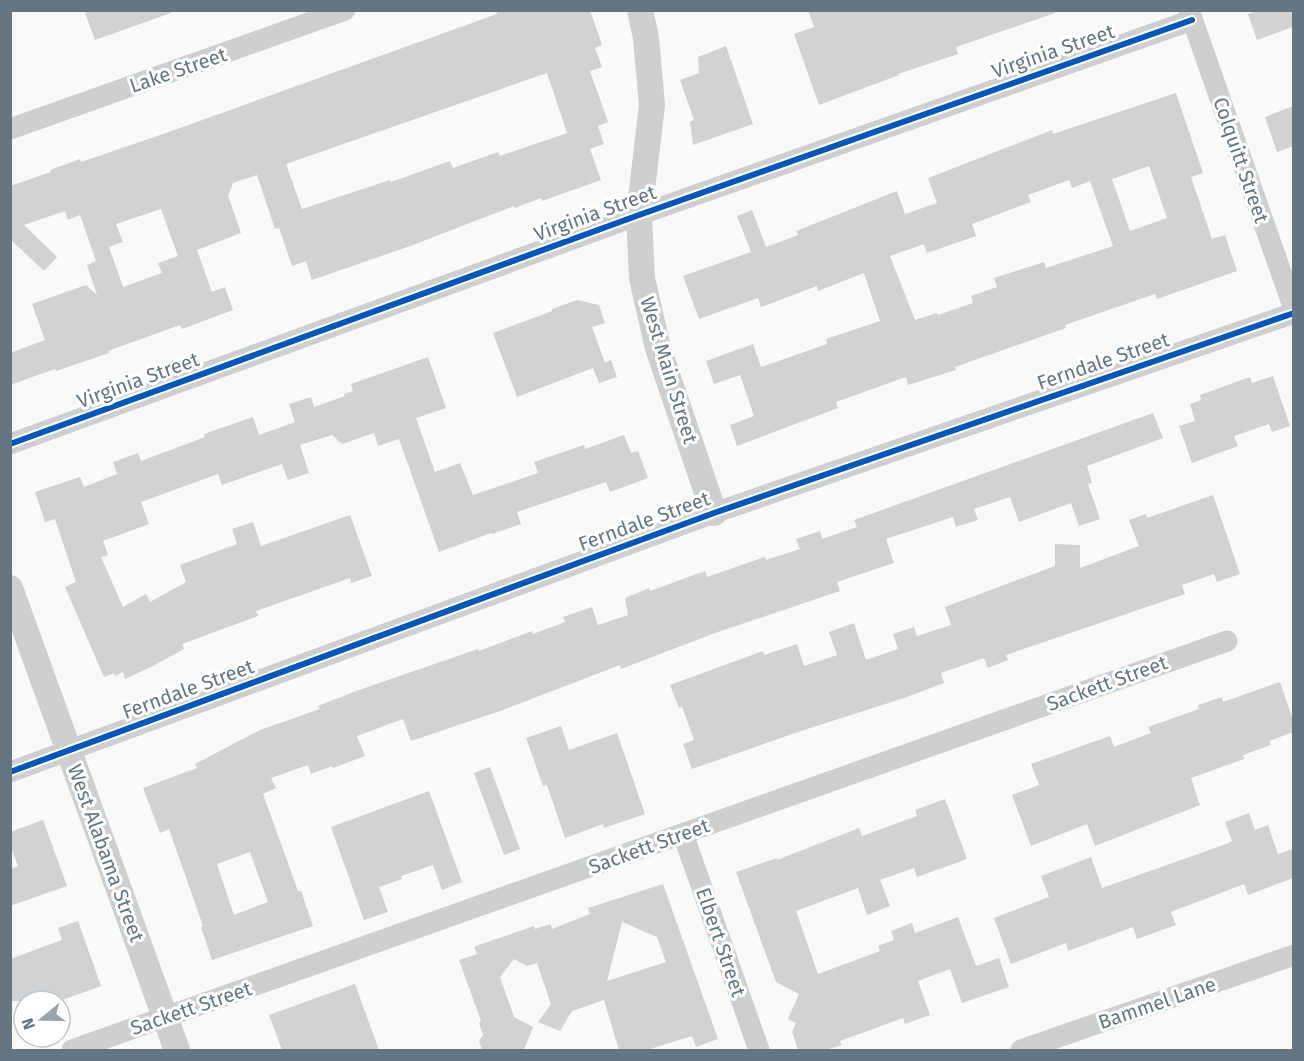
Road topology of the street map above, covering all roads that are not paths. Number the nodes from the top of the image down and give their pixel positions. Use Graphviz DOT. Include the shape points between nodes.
graph roads {
  1 [pos="345,10"];
  2 [pos="640,10"];
  3 [pos="1190,15"];
  4 [pos="10,129"];
  5 [pos="639,215"];
  6 [pos="1293,311"];
  7 [pos="10,444"];
  8 [pos="714,513"];
  9 [pos="10,588"];
  10 [pos="1227,641"];
  11 [pos="69,751"];
  12 [pos="10,772"];
  13 [pos="683,834"];
  14 [pos="1293,955"];
  15 [pos="165,1017"];
  16 [pos="72,1050"];
  17 [pos="177,1050"];
  18 [pos="759,1050"];
  19 [pos="1021,1050"];
  1 -- 4 [label="street, Lake Street"];
  2 -- 5 [label="street, West Main Street" via="652,105"];
  3 -- 5 [label="street, Virginia Street"];
  3 -- 6 [label="street, Colquitt Street"];
  5 -- 7 [label="street, Virginia Street"];
  5 -- 8 [label="street, West Main Street" via="642,278 658,348"];
  6 -- 8 [label="street, Ferndale Street"];
  8 -- 11 [label="street, Ferndale Street"];
  9 -- 11 [label="street, West Alabama Street"];
  10 -- 13 [label="street, Sackett Street"];
  11 -- 12 [label="street, Ferndale Street"];
  11 -- 15 [label="street, West Alabama Street"];
  13 -- 15 [label="street, Sackett Street"];
  13 -- 18 [label="street, Elbert Street"];
  14 -- 19 [label="street, Bammel Lane"];
  15 -- 16 [label="street, Sackett Street"];
  15 -- 17 [label="street, West Alabama Street"];
}
